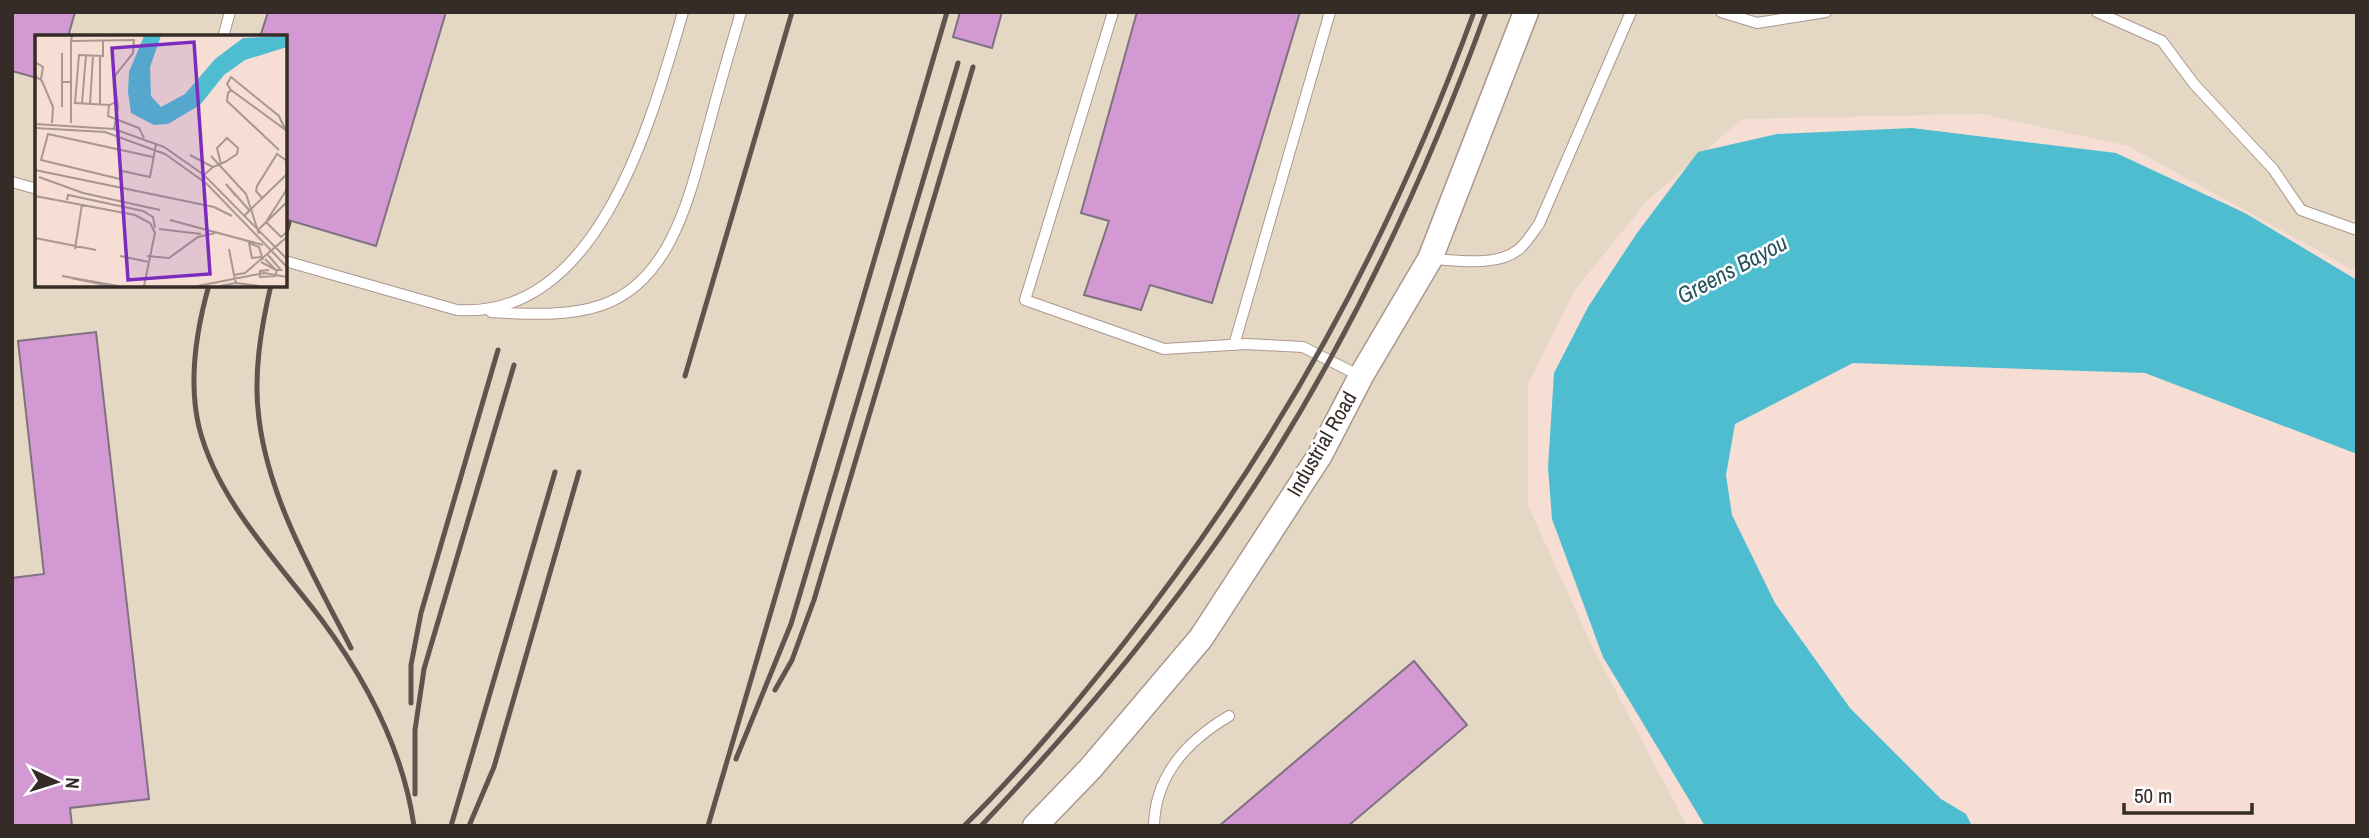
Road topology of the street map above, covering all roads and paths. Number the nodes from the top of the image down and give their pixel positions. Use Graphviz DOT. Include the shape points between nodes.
graph roads {
  1 [pos="230,12"];
  2 [pos="683,12"];
  3 [pos="741,12"];
  4 [pos="1112,12"];
  5 [pos="1330,12"];
  6 [pos="1526,12"];
  7 [pos="1631,12"];
  8 [pos="1721,12"];
  9 [pos="1826,12"];
  10 [pos="2096,12"];
  11 [pos="224,35"];
  12 [pos="12,182"];
  13 [pos="35,188"];
  14 [pos="2357,230"];
  15 [pos="1430,259"];
  16 [pos="287,262"];
  17 [pos="480,312"];
  18 [pos="1234,345"];
  19 [pos="1361,376"];
  20 [pos="1229,716"];
  21 [pos="1035,826"];
  22 [pos="1154,826"];
  1 -- 11 [label="lane"];
  2 -- 17 [label="lane" via="651,121 626,180 597,229 566,266 536,290"];
  3 -- 17 [label="lane" via="686,205 671,240 650,271 623,295 601,306 559,312"];
  4 -- 18 [label="lane" via="1025,300 1164,349"];
  5 -- 18 [label="lane"];
  6 -- 15 [label="street, Industrial Road"];
  7 -- 15 [label="lane" via="1539,224 1520,249 1487,259"];
  8 -- 9 [label="lane" via="1757,23"];
  10 -- 14 [label="lane" via="2162,41 2194,84 2273,169 2301,210"];
  12 -- 13 [label="lane"];
  15 -- 19 [label="street, Industrial Road"];
  16 -- 17 [label="lane" via="457,310"];
  18 -- 19 [label="lane" via="1303,347"];
  19 -- 21 [label="street, Industrial Road" via="1320,455 1201,638 1090,769"];
  20 -- 22 [label="lane" via="1209,728 1164,776 1155,802"];
}
